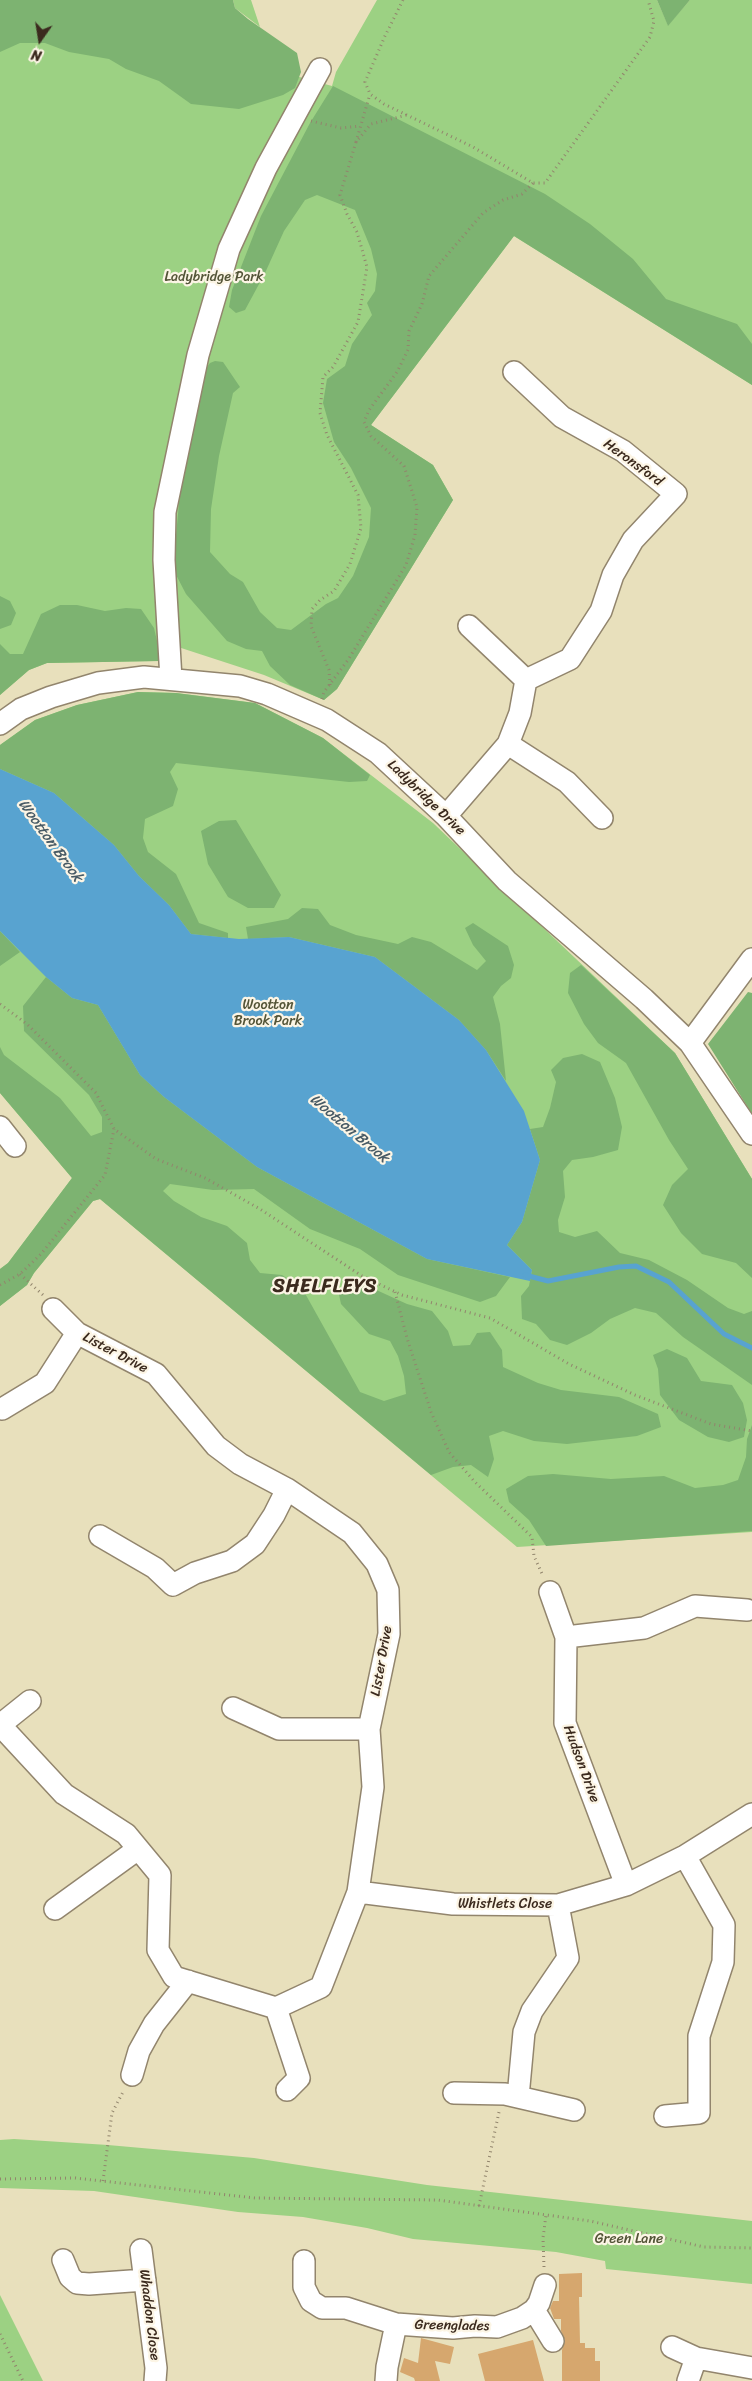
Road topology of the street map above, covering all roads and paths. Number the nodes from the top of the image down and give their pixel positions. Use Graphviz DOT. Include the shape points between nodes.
graph roads {
  1 [pos="403,0"];
  2 [pos="648,0"];
  3 [pos="320,69"];
  4 [pos="370,94"];
  5 [pos="296,114"];
  6 [pos="407,115"];
  7 [pos="360,126"];
  8 [pos="356,142"];
  9 [pos="533,183"];
  10 [pos="514,372"];
  11 [pos="469,626"];
  12 [pos="171,679"];
  13 [pos="526,680"];
  14 [pos="330,685"];
  15 [pos="317,716"];
  16 [pos="0,724"];
  17 [pos="508,744"];
  18 [pos="446,816"];
  19 [pos="602,818"];
  20 [pos="752,959"];
  21 [pos="0,1004"];
  22 [pos="690,1043"];
  23 [pos="114,1128"];
  24 [pos="752,1134"];
  25 [pos="20,1274"];
  26 [pos="0,1285"];
  27 [pos="395,1292"];
  28 [pos="53,1309"];
  29 [pos="77,1332"];
  30 [pos="2,1408"];
  31 [pos="752,1430"];
  32 [pos="287,1489"];
  33 [pos="100,1536"];
  34 [pos="550,1592"];
  35 [pos="747,1610"];
  36 [pos="566,1637"];
  37 [pos="30,1701"];
  38 [pos="233,1708"];
  39 [pos="0,1725"];
  40 [pos="369,1729"];
  41 [pos="752,1814"];
  42 [pos="138,1849"];
  43 [pos="685,1856"];
  44 [pos="626,1885"];
  45 [pos="358,1892"];
  46 [pos="558,1905"];
  47 [pos="55,1909"];
  48 [pos="188,1981"];
  49 [pos="276,2008"];
  50 [pos="132,2075"];
  51 [pos="287,2090"];
  52 [pos="454,2093"];
  53 [pos="512,2095"];
  54 [pos="574,2110"];
  55 [pos="665,2116"];
  56 [pos="0,2179"];
  57 [pos="103,2181"];
  58 [pos="479,2206"];
  59 [pos="546,2215"];
  60 [pos="752,2248"];
  61 [pos="141,2250"];
  62 [pos="63,2260"];
  63 [pos="304,2261"];
  64 [pos="145,2280"];
  65 [pos="545,2285"];
  66 [pos="534,2310"];
  67 [pos="396,2324"];
  68 [pos="0,2334"];
  69 [pos="553,2341"];
  70 [pos="672,2347"];
  71 [pos="696,2358"];
  72 [pos="752,2368"];
  73 [pos="23,2381"];
  74 [pos="155,2381"];
  75 [pos="386,2381"];
  76 [pos="688,2381"];
  1 -- 4 [label="path" via="365,82"];
  2 -- 9 [label="path" via="654,21 650,37 545,183"];
  3 -- 5 [label="street"];
  4 -- 6 [label="path"];
  4 -- 7 [label="path"];
  5 -- 7 [label="path" via="318,124 341,128"];
  5 -- 12 [label="street" via="266,168 229,249 198,355 171,475 164,512"];
  6 -- 8 [label="path" via="371,124"];
  6 -- 9 [label="path" via="473,147"];
  7 -- 8 [label="path"];
  8 -- 14 [label="path" via="340,195 357,232 367,267 358,322 333,367 323,377 320,413 327,435 358,495 361,528 350,564 334,590 312,609 311,626 328,670"];
  9 -- 14 [label="path" via="522,194 503,200 483,214 429,276 422,304 409,332 408,350 397,372 368,410 364,422 371,436 404,466 416,507 415,535 406,566"];
  10 -- 13 [label="street, Heronsford" via="562,417 623,451 676,494 633,540 614,574 602,611 570,659"];
  11 -- 13 [label="street"];
  12 -- 15 [label="street, Ladybridge Drive" via="240,686"];
  12 -- 16 [label="street, Ladybridge Drive" via="144,676 98,684 21,709"];
  13 -- 17 [label="street" via="520,713"];
  14 -- 15 [label="path" via="324,692"];
  15 -- 18 [label="street, Ladybridge Drive" via="378,753"];
  17 -- 18 [label="street"];
  17 -- 19 [label="street" via="567,782"];
  18 -- 22 [label="street, Ladybridge Drive" via="507,881"];
  20 -- 22 [label="street"];
  21 -- 23 [label="path" via="27,1024 96,1093"];
  22 -- 24 [label="street, Ladybridge Drive"];
  23 -- 25 [label="path" via="105,1175 41,1254"];
  23 -- 27 [label="path" via="156,1159 205,1178 260,1209 362,1276"];
  25 -- 26 [label="path"];
  25 -- 28 [label="path"];
  27 -- 31 [label="path" via="490,1318 569,1364 635,1395 711,1424"];
  27 -- 34 [label="path" via="431,1412 449,1452 474,1482 532,1537 534,1556"];
  28 -- 29 [label="street, Lister Drive"];
  29 -- 30 [label="street, Lister Drive" via="45,1383"];
  29 -- 32 [label="street, Lister Drive" via="156,1374 216,1446 240,1464"];
  32 -- 33 [label="street" via="255,1544 232,1561 173,1585 155,1568"];
  32 -- 40 [label="street, Lister Drive" via="352,1533 377,1564 388,1590 389,1634"];
  34 -- 36 [label="street, Hudson Drive"];
  35 -- 36 [label="street" via="695,1606 644,1628"];
  36 -- 44 [label="street, Hudson Drive" via="565,1723"];
  37 -- 39 [label="street"];
  38 -- 40 [label="street" via="279,1729"];
  39 -- 42 [label="street" via="64,1794 126,1834"];
  40 -- 45 [label="street, Lister Drive" via="372,1787"];
  41 -- 43 [label="street, Whistlets Close"];
  42 -- 47 [label="street"];
  42 -- 48 [label="street" via="160,1875 158,1950 174,1977"];
  43 -- 44 [label="street, Whistlets Close"];
  43 -- 55 [label="street" via="724,1925 724,1962 699,2036 700,2113"];
  44 -- 46 [label="street, Whistlets Close"];
  45 -- 46 [label="street, Whistlets Close" via="453,1904"];
  45 -- 49 [label="street, Lister Drive" via="320,1987"];
  46 -- 53 [label="street" via="568,1958 532,2011 524,2032"];
  48 -- 49 [label="street"];
  48 -- 50 [label="street" via="154,2024 139,2050"];
  49 -- 51 [label="street" via="299,2078"];
  50 -- 57 [label="path" via="112,2113"];
  52 -- 53 [label="street"];
  53 -- 54 [label="street"];
  53 -- 58 [label="path" via="495,2126"];
  56 -- 57 [label="path"];
  57 -- 58 [label="path" via="255,2198 438,2200"];
  58 -- 59 [label="path"];
  59 -- 60 [label="path" via="590,2221 704,2246"];
  59 -- 65 [label="path" via="543,2238"];
  61 -- 64 [label="street, Whaddon Close"];
  62 -- 64 [label="street" via="73,2280 82,2284"];
  63 -- 67 [label="street, Greenglades" via="304,2287 311,2301 322,2308 346,2308"];
  64 -- 74 [label="street, Whaddon Close"];
  65 -- 66 [label="street"];
  66 -- 67 [label="street, Greenglades" via="497,2327"];
  66 -- 69 [label="street"];
  67 -- 75 [label="street, Greenglades"];
  68 -- 73 [label="path"];
  70 -- 71 [label="street"];
  71 -- 72 [label="street"];
  71 -- 76 [label="street"];
}
